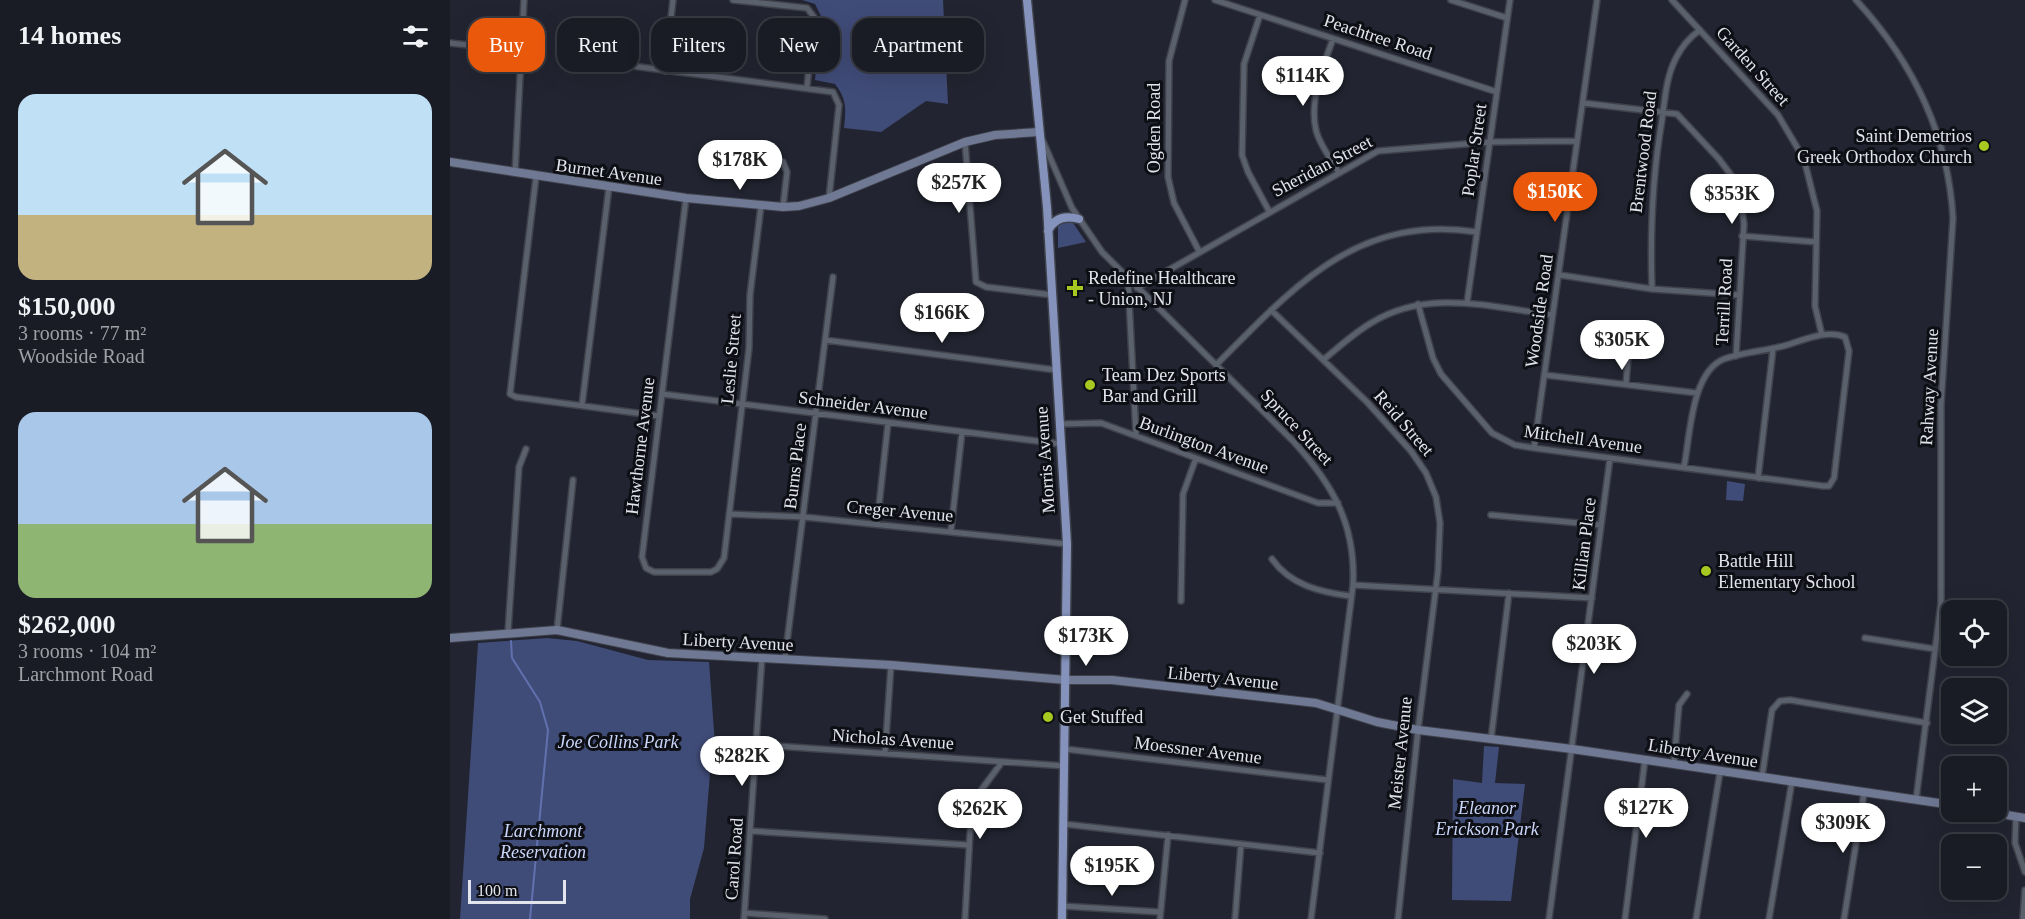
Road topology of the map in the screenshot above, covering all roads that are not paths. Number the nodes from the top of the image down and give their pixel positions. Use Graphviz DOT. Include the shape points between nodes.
graph roads {
  1 [pos="524,0"];
  2 [pos="673,0"];
  3 [pos="733,0"];
  4 [pos="1027,0"];
  5 [pos="1185,0"];
  6 [pos="1215,0"];
  7 [pos="1451,0"];
  8 [pos="1510,0"];
  9 [pos="1597,0"];
  10 [pos="1672,0"];
  11 [pos="1856,0"];
  12 [pos="1260,15"];
  13 [pos="523,18"];
  14 [pos="671,18"];
  15 [pos="1508,18"];
  16 [pos="1700,30"];
  17 [pos="1333,39"];
  18 [pos="450,43"];
  19 [pos="468,45"];
  20 [pos="519,72"];
  21 [pos="674,72"];
  22 [pos="807,87"];
  23 [pos="1497,92"];
  24 [pos="1583,103"];
  25 [pos="1663,113"];
  26 [pos="1039,132"];
  27 [pos="1577,141"];
  28 [pos="965,142"];
  29 [pos="1490,142"];
  30 [pos="742,156"];
  31 [pos="450,162"];
  32 [pos="1338,171"];
  33 [pos="515,172"];
  34 [pos="536,177"];
  35 [pos="609,187"];
  36 [pos="686,198"];
  37 [pos="829,198"];
  38 [pos="761,206"];
  39 [pos="783,207"];
  40 [pos="1269,211"];
  41 [pos="1078,219"];
  42 [pos="1048,231"];
  43 [pos="1477,232"];
  44 [pos="1742,236"];
  45 [pos="1816,242"];
  46 [pos="1199,251"];
  47 [pos="1560,275"];
  48 [pos="833,276"];
  49 [pos="1128,280"];
  50 [pos="1137,288"];
  51 [pos="1652,289"];
  52 [pos="1052,295"];
  53 [pos="1739,295"];
  54 [pos="1467,303"];
  55 [pos="1418,304"];
  56 [pos="1271,310"];
  57 [pos="1552,315"];
  58 [pos="1630,335"];
  59 [pos="1822,335"];
  60 [pos="825,340"];
  61 [pos="1773,349"];
  62 [pos="1736,356"];
  63 [pos="1323,360"];
  64 [pos="1216,365"];
  65 [pos="1056,370"];
  66 [pos="1545,375"];
  67 [pos="1626,383"];
  68 [pos="1697,393"];
  69 [pos="662,394"];
  70 [pos="582,405"];
  71 [pos="742,405"];
  72 [pos="816,414"];
  73 [pos="659,416"];
  74 [pos="888,423"];
  75 [pos="1059,424"];
  76 [pos="962,432"];
  77 [pos="1136,435"];
  78 [pos="1061,444"];
  79 [pos="526,448"];
  80 [pos="1534,448"];
  81 [pos="1196,458"];
  82 [pos="1610,458"];
  83 [pos="1684,467"];
  84 [pos="1758,478"];
  85 [pos="573,480"];
  86 [pos="1338,503"];
  87 [pos="729,514"];
  88 [pos="1491,515"];
  89 [pos="804,517"];
  90 [pos="876,524"];
  91 [pos="1602,525"];
  92 [pos="951,531"];
  93 [pos="1067,544"];
  94 [pos="1272,559"];
  95 [pos="1353,585"];
  96 [pos="1435,590"];
  97 [pos="1509,593"];
  98 [pos="1350,596"];
  99 [pos="1592,598"];
  100 [pos="1180,601"];
  101 [pos="556,630"];
  102 [pos="508,632"];
  103 [pos="450,638"];
  104 [pos="1865,638"];
  105 [pos="1935,649"];
  106 [pos="762,657"];
  107 [pos="785,658"];
  108 [pos="891,665"];
  109 [pos="1066,680"];
  110 [pos="1687,694"];
  111 [pos="1340,709"];
  112 [pos="1926,723"];
  113 [pos="1418,730"];
  114 [pos="1491,740"];
  115 [pos="718,742"];
  116 [pos="757,745"];
  117 [pos="1065,749"];
  118 [pos="1572,749"];
  119 [pos="885,753"];
  120 [pos="1645,759"];
  121 [pos="1002,762"];
  122 [pos="1674,763"];
  123 [pos="1065,766"];
  124 [pos="1720,771"];
  125 [pos="1762,777"];
  126 [pos="1328,780"];
  127 [pos="1792,781"];
  128 [pos="1864,793"];
  129 [pos="1916,800"];
  130 [pos="1941,803"];
  131 [pos="2007,815"];
  132 [pos="2016,816"];
  133 [pos="2025,818"];
  134 [pos="1064,824"];
  135 [pos="751,831"];
  136 [pos="1168,835"];
  137 [pos="1241,844"];
  138 [pos="968,845"];
  139 [pos="1320,853"];
  140 [pos="2025,872"];
  141 [pos="2025,890"];
  142 [pos="1062,906"];
  143 [pos="1160,912"];
  144 [pos="745,916"];
  145 [pos="825,919"];
  146 [pos="965,919"];
  147 [pos="1062,919"];
  148 [pos="1160,919"];
  149 [pos="1235,919"];
  150 [pos="1311,919"];
  151 [pos="1398,919"];
  152 [pos="1549,919"];
  153 [pos="1625,919"];
  154 [pos="1696,919"];
  155 [pos="1769,919"];
  156 [pos="1844,919"];
  157 [pos="2023,919"];
  1 -- 13 [label="street"];
  2 -- 14 [label="street"];
  3 -- 22 [label="street" via="812,11"];
  4 -- 26 [label="main road, Morris Avenue"];
  5 -- 46 [label="street, Ogden Road" via="1169,61 1168,177 1174,203"];
  6 -- 12 [label="street, Peachtree Road"];
  7 -- 15 [label="street"];
  8 -- 15 [label="street, Poplar Street"];
  9 -- 24 [label="street, Woodside Road"];
  10 -- 16 [label="street, Garden Street"];
  11 -- 105 [label="street, Rahway Avenue" via="1917,82 1935,123 1949,175 1953,218 1941,405 1942,590"];
  12 -- 17 [label="street, Peachtree Road"];
  12 -- 40 [label="street" via="1244,64 1242,155"];
  15 -- 23 [label="street, Poplar Street"];
  16 -- 25 [label="street, Brentwood Road" via="1676,58 1667,83"];
  16 -- 45 [label="street, Garden Street" via="1769,105 1796,142 1814,193"];
  17 -- 23 [label="street, Peachtree Road"];
  17 -- 32 [label="street" via="1315,109 1316,130"];
  18 -- 19 [label="street"];
  20 -- 33 [label="street"];
  21 -- 22 [label="street"];
  22 -- 37 [label="street" via="828,90 839,105"];
  23 -- 29 [label="street, Poplar Street"];
  24 -- 25 [label="street, Terrill Road"];
  24 -- 27 [label="street, Woodside Road"];
  25 -- 44 [label="street, Terrill Road" via="1677,114 1725,166 1741,202"];
  25 -- 51 [label="street, Brentwood Road" via="1649,225"];
  26 -- 28 [label="street, Burnet Avenue"];
  26 -- 41 [label="street, Spruce Street"];
  26 -- 42 [label="main road, Morris Avenue"];
  27 -- 29 [label="street, Sheridan Street"];
  27 -- 47 [label="street, Woodside Road"];
  28 -- 37 [label="street, Burnet Avenue"];
  28 -- 52 [label="street" via="976,282 986,287"];
  29 -- 32 [label="street, Sheridan Street" via="1394,148 1364,157"];
  29 -- 43 [label="street, Poplar Street"];
  30 -- 39 [label="street" via="783,162 787,172"];
  31 -- 33 [label="street, Burnet Avenue"];
  32 -- 40 [label="street, Sheridan Street"];
  33 -- 34 [label="street, Burnet Avenue"];
  34 -- 35 [label="street, Burnet Avenue"];
  34 -- 70 [label="street" via="510,394"];
  35 -- 36 [label="street, Burnet Avenue"];
  35 -- 70 [label="street"];
  36 -- 38 [label="street, Burnet Avenue"];
  36 -- 69 [label="street, Hawthorne Avenue"];
  37 -- 39 [label="street, Burnet Avenue"];
  38 -- 39 [label="street, Burnet Avenue"];
  38 -- 71 [label="street, Leslie Street"];
  40 -- 46 [label="street, Sheridan Street"];
  41 -- 42 [label="main road" via="1059,219"];
  41 -- 49 [label="street, Spruce Street"];
  42 -- 52 [label="main road, Morris Avenue"];
  43 -- 54 [label="street, Poplar Street"];
  43 -- 56 [label="street" via="1434,228 1388,235 1330,262"];
  44 -- 45 [label="street"];
  44 -- 53 [label="street, Terrill Road"];
  45 -- 59 [label="street, Garden Street" via="1815,306"];
  46 -- 50 [label="street, Sheridan Street"];
  47 -- 51 [label="street"];
  47 -- 57 [label="street, Woodside Road"];
  48 -- 60 [label="street, Burns Place"];
  49 -- 50 [label="street, Spruce Street"];
  49 -- 77 [label="street"];
  50 -- 64 [label="street, Spruce Street"];
  51 -- 53 [label="street"];
  52 -- 65 [label="main road, Morris Avenue"];
  53 -- 62 [label="street, Terrill Road"];
  54 -- 55 [label="street"];
  54 -- 57 [label="street"];
  55 -- 63 [label="street" via="1370,323"];
  55 -- 80 [label="street, Mitchell Avenue" via="1441,374 1492,433 1515,445"];
  56 -- 63 [label="street, Reid Street"];
  56 -- 64 [label="street"];
  57 -- 66 [label="street, Woodside Road"];
  58 -- 67 [label="street"];
  59 -- 61 [label="street"];
  59 -- 84 [label="street, Mitchell Avenue" via="1845,337 1849,351 1834,478 1829,486"];
  60 -- 65 [label="street"];
  60 -- 72 [label="street, Burns Place"];
  61 -- 62 [label="street"];
  61 -- 84 [label="street"];
  62 -- 68 [label="street" via="1721,360 1709,370"];
  63 -- 96 [label="street, Reid Street" via="1366,402 1426,472 1436,497 1440,523"];
  64 -- 86 [label="street, Spruce Street" via="1317,468"];
  65 -- 75 [label="main road, Morris Avenue"];
  66 -- 67 [label="street"];
  66 -- 80 [label="street, Woodside Road"];
  67 -- 68 [label="street"];
  68 -- 83 [label="street"];
  69 -- 71 [label="street, Schneider Avenue"];
  69 -- 73 [label="street, Hawthorne Avenue"];
  70 -- 73 [label="street"];
  71 -- 72 [label="street, Schneider Avenue"];
  71 -- 87 [label="street, Leslie Street"];
  72 -- 74 [label="street, Schneider Avenue"];
  72 -- 89 [label="street, Burns Place"];
  73 -- 87 [label="street, Hawthorne Avenue" via="644,565 654,572 705,573 717,568 724,558"];
  74 -- 76 [label="street, Schneider Avenue"];
  74 -- 90 [label="street"];
  75 -- 77 [label="street, Burlington Avenue" via="1101,423"];
  75 -- 78 [label="main road, Morris Avenue"];
  76 -- 78 [label="street, Schneider Avenue"];
  76 -- 92 [label="street"];
  77 -- 81 [label="street, Burlington Avenue"];
  78 -- 93 [label="main road, Morris Avenue"];
  79 -- 102 [label="street" via="519,467"];
  80 -- 82 [label="street, Mitchell Avenue"];
  81 -- 86 [label="street, Burlington Avenue" via="1318,503"];
  81 -- 100 [label="street" via="1183,494"];
  82 -- 83 [label="street, Mitchell Avenue"];
  82 -- 91 [label="street, Killian Place"];
  83 -- 84 [label="street, Mitchell Avenue"];
  85 -- 101 [label="street"];
  86 -- 95 [label="street, Spruce Street" via="1353,550"];
  87 -- 89 [label="street, Creger Avenue"];
  88 -- 91 [label="street"];
  89 -- 90 [label="street, Creger Avenue"];
  89 -- 107 [label="street, Burns Place"];
  90 -- 92 [label="street, Creger Avenue"];
  91 -- 99 [label="street, Killian Place"];
  92 -- 93 [label="street, Creger Avenue"];
  93 -- 109 [label="main road, Morris Avenue"];
  94 -- 98 [label="street" via="1281,572 1317,591"];
  95 -- 96 [label="street"];
  95 -- 98 [label="street, Spruce Street"];
  96 -- 97 [label="street"];
  96 -- 113 [label="street, Meister Avenue"];
  97 -- 99 [label="street"];
  97 -- 114 [label="street"];
  98 -- 111 [label="street, Spruce Street"];
  99 -- 118 [label="street, Killian Place"];
  101 -- 102 [label="street, Liberty Avenue"];
  101 -- 106 [label="street, Liberty Avenue" via="668,653"];
  102 -- 103 [label="street, Liberty Avenue"];
  104 -- 105 [label="street"];
  105 -- 112 [label="street, Rahway Avenue"];
  106 -- 107 [label="street, Liberty Avenue"];
  106 -- 116 [label="street, Carol Road"];
  107 -- 108 [label="street, Liberty Avenue"];
  108 -- 109 [label="street, Liberty Avenue"];
  108 -- 119 [label="street"];
  109 -- 111 [label="street, Liberty Avenue" via="1112,680"];
  109 -- 117 [label="main road, Morris Avenue"];
  110 -- 122 [label="street" via="1679,705"];
  111 -- 113 [label="street, Liberty Avenue"];
  111 -- 126 [label="street, Spruce Street"];
  112 -- 125 [label="street" via="1780,701 1772,710"];
  112 -- 129 [label="street, Rahway Avenue"];
  113 -- 114 [label="street, Liberty Avenue"];
  113 -- 151 [label="street, Meister Avenue"];
  114 -- 118 [label="street, Liberty Avenue"];
  115 -- 116 [label="street, Nicholas Avenue"];
  116 -- 119 [label="street, Nicholas Avenue"];
  116 -- 135 [label="street, Carol Road"];
  117 -- 123 [label="main road, Morris Avenue"];
  117 -- 126 [label="street, Moessner Avenue"];
  118 -- 120 [label="street, Liberty Avenue"];
  118 -- 152 [label="street, Killian Place"];
  119 -- 121 [label="street, Nicholas Avenue"];
  120 -- 122 [label="street, Liberty Avenue"];
  120 -- 153 [label="street"];
  121 -- 123 [label="street, Nicholas Avenue"];
  121 -- 138 [label="street" via="975,802"];
  122 -- 124 [label="street, Liberty Avenue"];
  123 -- 134 [label="main road, Morris Avenue"];
  124 -- 125 [label="street, Liberty Avenue"];
  124 -- 154 [label="street"];
  125 -- 127 [label="street, Liberty Avenue"];
  126 -- 139 [label="street, Spruce Street"];
  127 -- 128 [label="street, Liberty Avenue"];
  127 -- 155 [label="street"];
  128 -- 129 [label="street, Liberty Avenue"];
  128 -- 156 [label="street"];
  129 -- 130 [label="street, Liberty Avenue"];
  131 -- 132 [label="street"];
  132 -- 133 [label="street"];
  132 -- 140 [label="street" via="2015,843"];
  134 -- 136 [label="street"];
  134 -- 142 [label="main road, Morris Avenue"];
  135 -- 138 [label="street"];
  135 -- 144 [label="street, Carol Road"];
  136 -- 137 [label="street"];
  136 -- 143 [label="street"];
  137 -- 139 [label="street"];
  137 -- 149 [label="street"];
  138 -- 146 [label="street"];
  139 -- 150 [label="street, Spruce Street"];
  141 -- 157 [label="street"];
  142 -- 143 [label="street"];
  142 -- 147 [label="main road, Morris Avenue"];
  143 -- 148 [label="street"];
  144 -- 145 [label="street"];
}
